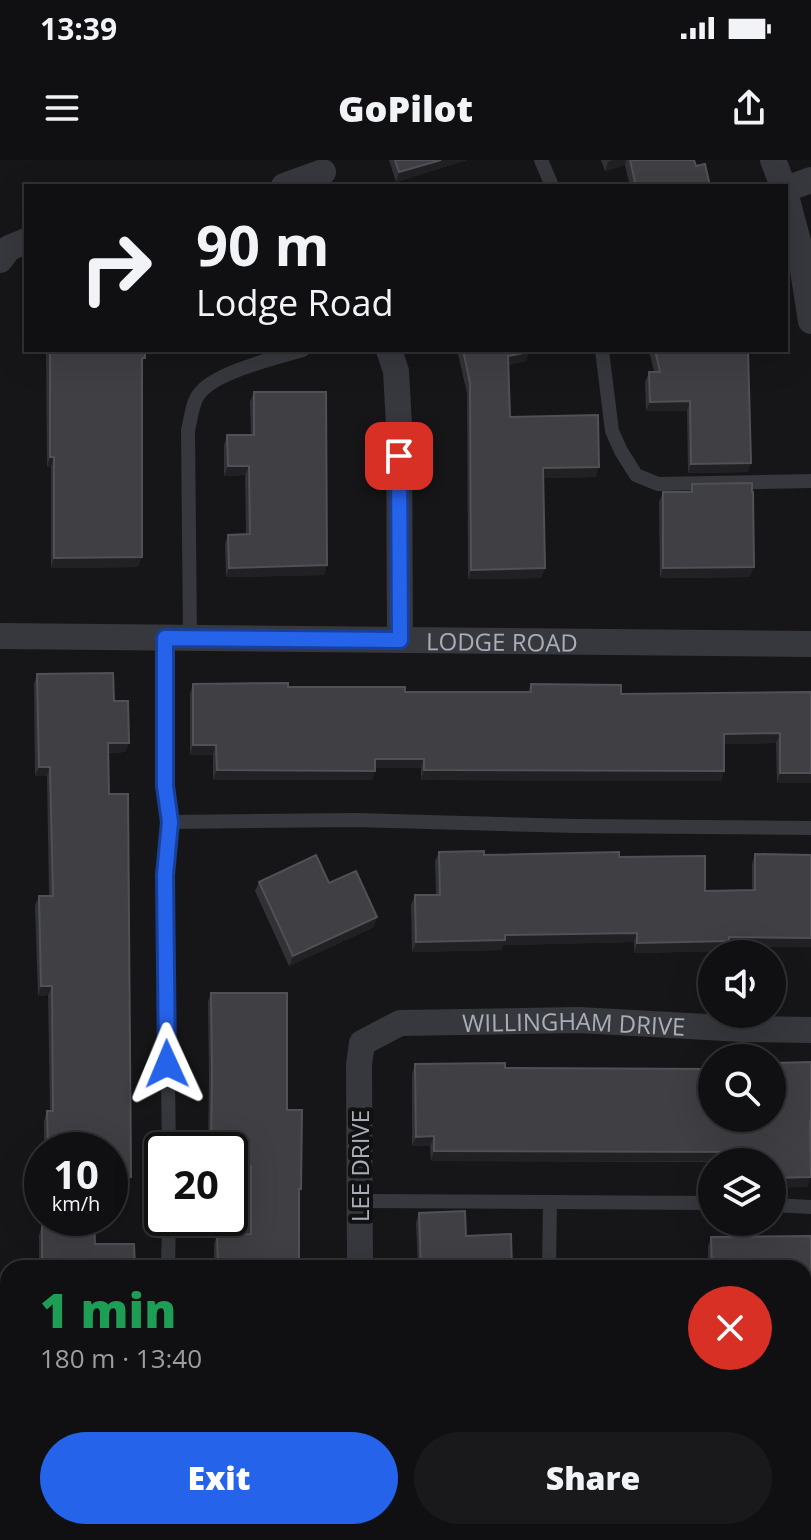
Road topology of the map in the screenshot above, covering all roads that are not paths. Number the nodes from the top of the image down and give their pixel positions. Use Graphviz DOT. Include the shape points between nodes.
graph roads {
  1 [pos="541,160"];
  2 [pos="773,160"];
  3 [pos="323,173"];
  4 [pos="811,180"];
  5 [pos="290,184"];
  6 [pos="551,184"];
  7 [pos="782,184"];
  8 [pos="788,187"];
  9 [pos="788,204"];
  10 [pos="24,242"];
  11 [pos="0,260"];
  12 [pos="811,321"];
  13 [pos="296,352"];
  14 [pos="390,352"];
  15 [pos="602,352"];
  16 [pos="811,481"];
  17 [pos="0,636"];
  18 [pos="177,638"];
  19 [pos="400,640"];
  20 [pos="811,644"];
  21 [pos="170,822"];
  22 [pos="811,828"];
  23 [pos="811,1030"];
  24 [pos="359,1065"];
  25 [pos="169,1132"];
  26 [pos="359,1201"];
  27 [pos="550,1202"];
  28 [pos="698,1203"];
  29 [pos="786,1206"];
  30 [pos="811,1207"];
  31 [pos="169,1236"];
  32 [pos="168,1260"];
  33 [pos="360,1260"];
  34 [pos="549,1260"];
  1 -- 6 [label="lane"];
  2 -- 7 [label="street"];
  3 -- 5 [label="street"];
  4 -- 8 [label="street"];
  9 -- 12 [label="street"];
  10 -- 11 [label="street" via="9,248"];
  13 -- 18 [label="lane" via="208,383 196,397 188,430"];
  14 -- 19 [label="street" via="399,425"];
  15 -- 16 [label="lane" via="612,431 636,475 658,484"];
  17 -- 18 [label="street, LODGE ROAD"];
  18 -- 19 [label="street, LODGE ROAD"];
  18 -- 21 [label="lane" via="165,786"];
  19 -- 20 [label="street, LODGE ROAD"];
  21 -- 22 [label="lane"];
  21 -- 25 [label="lane" via="165,875"];
  23 -- 24 [label="street, WILLINGHAM DRIVE" via="579,1020 400,1023 362,1043"];
  24 -- 26 [label="street, LEE DRIVE"];
  26 -- 27 [label="lane"];
  26 -- 33 [label="street, LEE DRIVE"];
  27 -- 28 [label="lane"];
  27 -- 34 [label="lane"];
  29 -- 30 [label="lane"];
  31 -- 32 [label="lane"];
}
